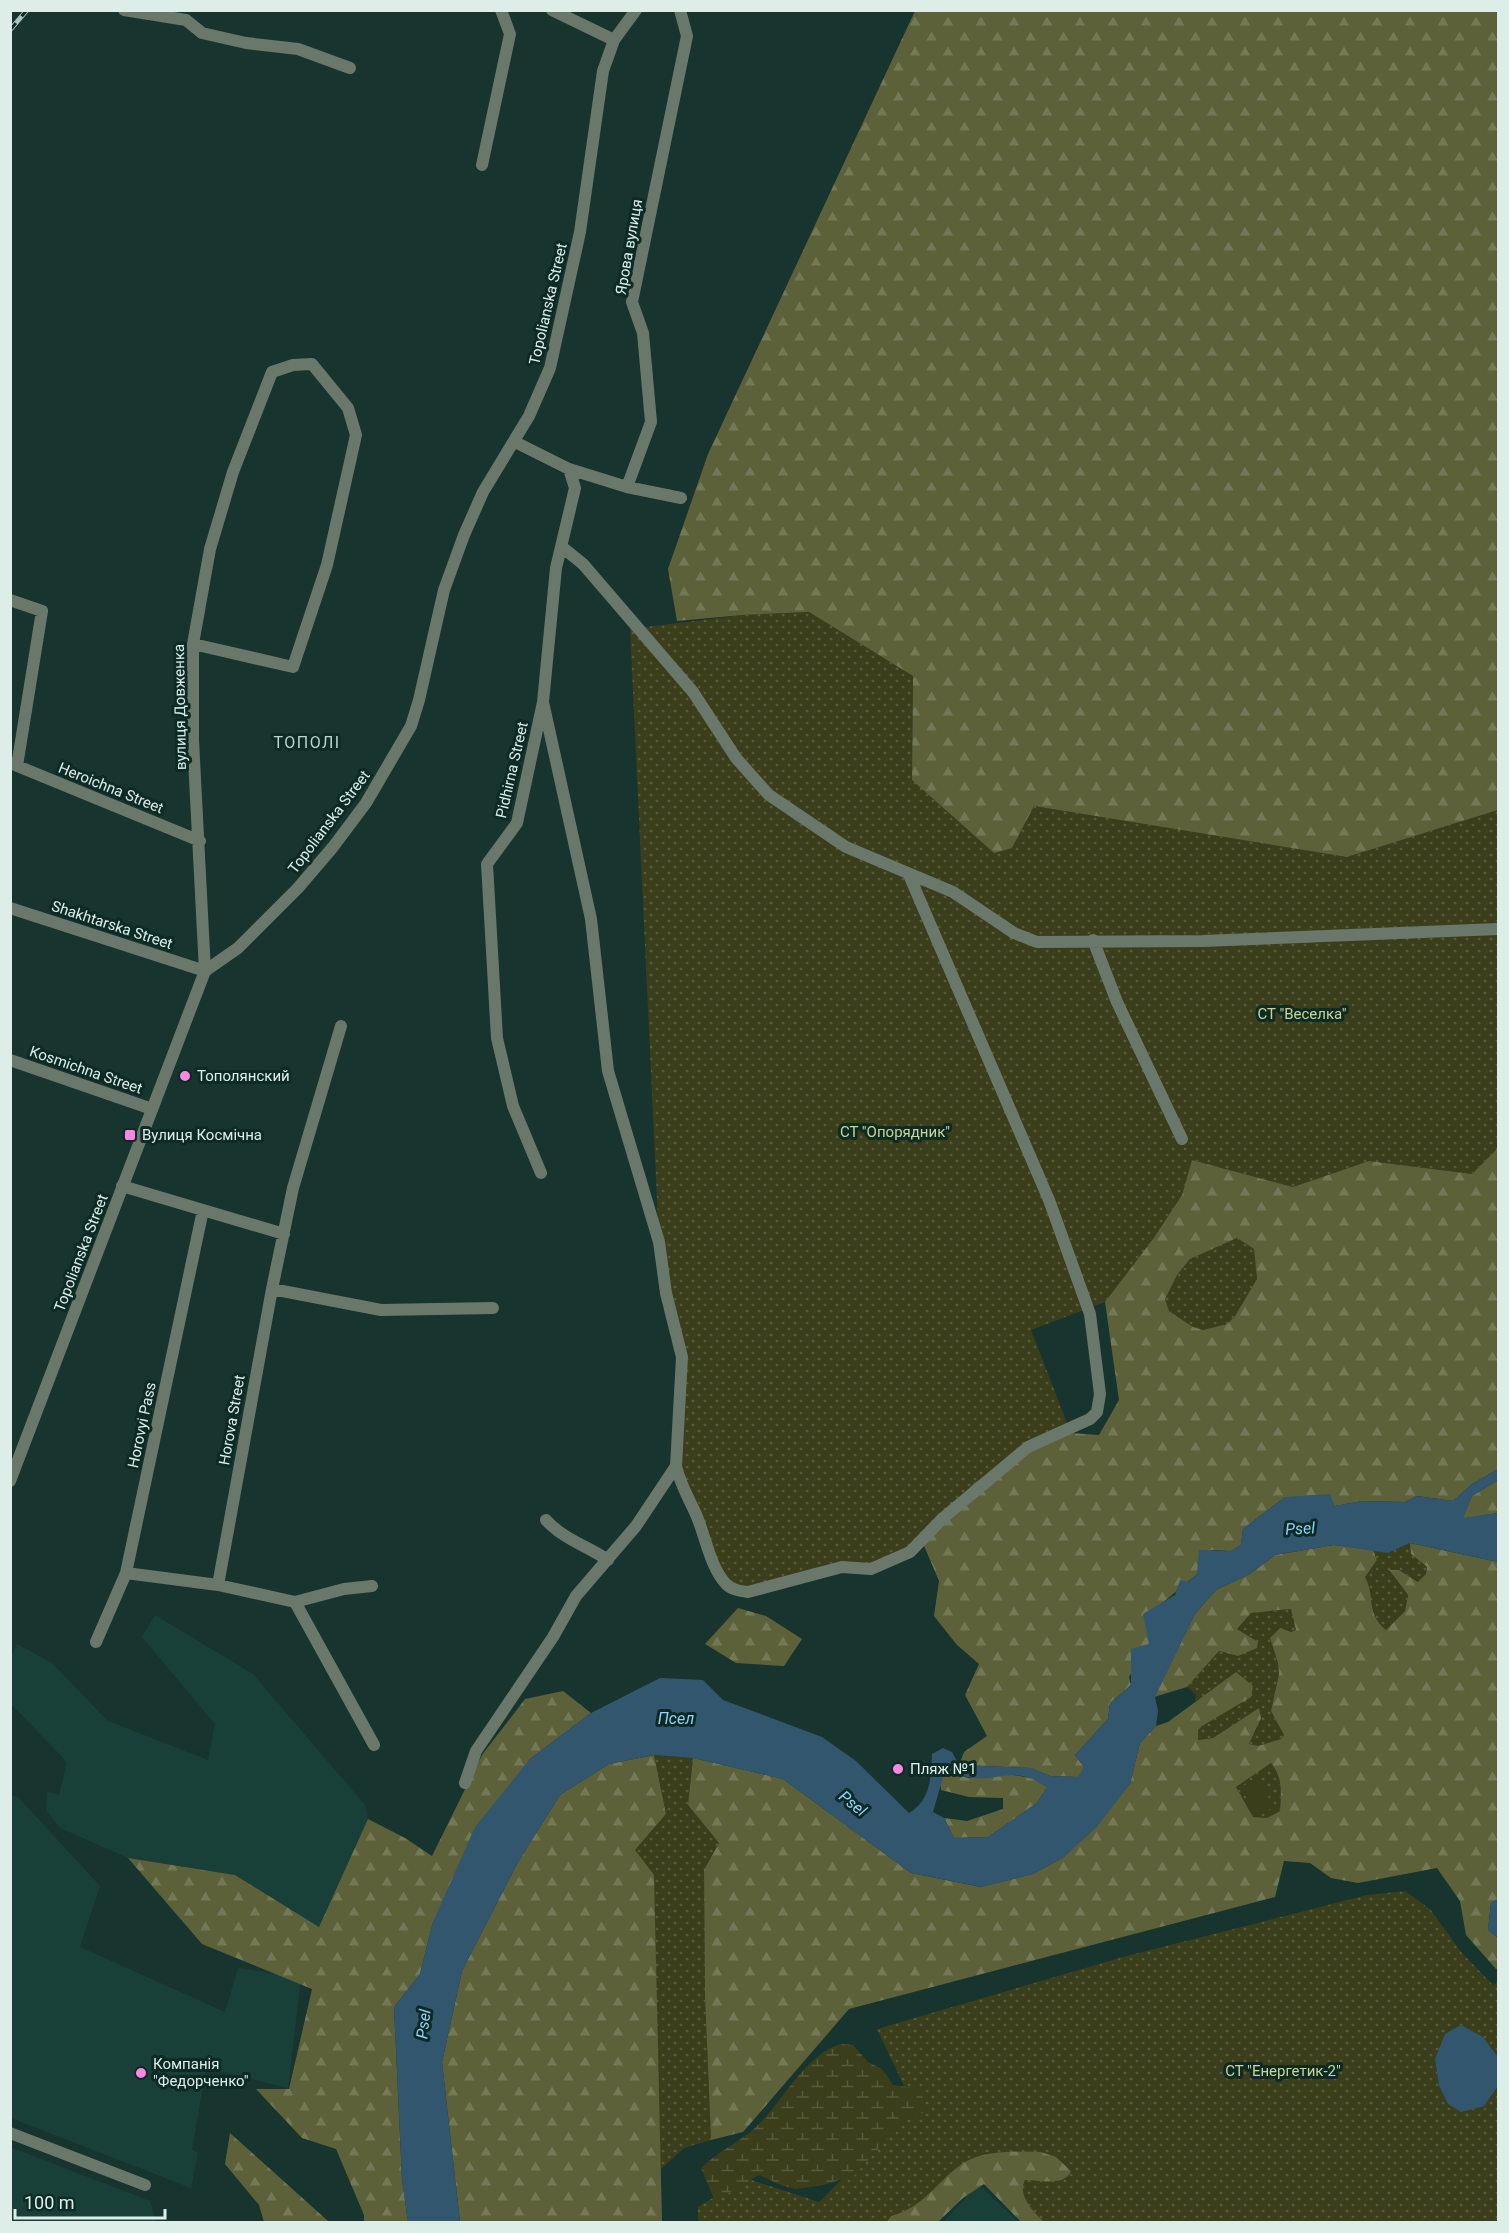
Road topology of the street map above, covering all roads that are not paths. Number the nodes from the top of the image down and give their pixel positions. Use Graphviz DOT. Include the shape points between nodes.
graph roads {
  1 [pos="124,10"];
  2 [pos="501,10"];
  3 [pos="552,10"];
  4 [pos="636,10"];
  5 [pos="680,10"];
  6 [pos="614,40"];
  7 [pos="350,68"];
  8 [pos="482,165"];
  9 [pos="515,442"];
  10 [pos="569,469"];
  11 [pos="627,487"];
  12 [pos="681,498"];
  13 [pos="562,547"];
  14 [pos="10,600"];
  15 [pos="193,644"];
  16 [pos="543,702"];
  17 [pos="14,764"];
  18 [pos="200,841"];
  19 [pos="909,875"];
  20 [pos="10,908"];
  21 [pos="1498,929"];
  22 [pos="1093,940"];
  23 [pos="205,971"];
  24 [pos="341,1026"];
  25 [pos="10,1060"];
  26 [pos="152,1109"];
  27 [pos="1182,1139"];
  28 [pos="541,1173"];
  29 [pos="122,1186"];
  30 [pos="203,1210"];
  31 [pos="284,1234"];
  32 [pos="272,1289"];
  33 [pos="493,1308"];
  34 [pos="14,1457"];
  35 [pos="676,1466"];
  36 [pos="10,1481"];
  37 [pos="546,1520"];
  38 [pos="608,1560"];
  39 [pos="126,1573"];
  40 [pos="218,1585"];
  41 [pos="372,1586"];
  42 [pos="296,1602"];
  43 [pos="96,1642"];
  44 [pos="374,1745"];
  45 [pos="465,1782"];
  46 [pos="10,2133"];
  47 [pos="145,2185"];
  1 -- 7 [label="street" via="186,20 202,33 298,49"];
  2 -- 8 [label="street" via="510,34"];
  3 -- 6 [label="street"];
  4 -- 6 [label="street, Topolianska Street"];
  5 -- 11 [label="street, Ярова вулиця" via="687,36 633,302 643,333 651,422"];
  6 -- 9 [label="street, Topolianska Street" via="603,71 580,232 550,368"];
  9 -- 10 [label="street"];
  9 -- 23 [label="street, Topolianska Street" via="483,492 464,535 444,590 411,726 389,765 366,803 298,888 238,948"];
  10 -- 11 [label="street"];
  10 -- 13 [label="street, Pidhirna Street" via="575,488"];
  11 -- 12 [label="street"];
  13 -- 16 [label="street, Pidhirna Street" via="556,568"];
  13 -- 19 [label="street" via="583,564 693,692 736,758 769,795 846,847"];
  14 -- 17 [label="street" via="42,611"];
  15 -- 15 [label="street, вулиця Довженка" via="210,549 233,472 272,372 312,364 348,408 356,435 327,565 293,667"];
  15 -- 18 [label="street, вулиця Довженка" via="193,740"];
  16 -- 28 [label="street, Pidhirna Street" via="518,823 487,864 497,1038 513,1106"];
  16 -- 35 [label="street" via="591,919 608,1071 659,1242 666,1293 682,1357"];
  17 -- 18 [label="street, Heroichna Street"];
  18 -- 23 [label="street, вулиця Довженка"];
  19 -- 22 [label="street" via="953,892 1014,933 1037,942"];
  19 -- 35 [label="street" via="1048,1200 1090,1314 1100,1394 1097,1412 1090,1419 1028,1447 943,1518 910,1552 871,1569 842,1567 748,1592 724,1582"];
  20 -- 23 [label="street, Shakhtarska Street"];
  21 -- 22 [label="street" via="1203,941"];
  22 -- 27 [label="street" via="1117,1002"];
  23 -- 26 [label="street, Topolianska Street"];
  24 -- 31 [label="street, Horova Street" via="293,1188"];
  25 -- 26 [label="street, Kosmichna Street"];
  26 -- 29 [label="street, Topolianska Street"];
  29 -- 30 [label="street"];
  29 -- 34 [label="street, Topolianska Street"];
  30 -- 31 [label="street"];
  30 -- 39 [label="street, Horovyi Pass"];
  31 -- 32 [label="street, Horova Street"];
  32 -- 33 [label="street" via="381,1310"];
  32 -- 40 [label="street, Horova Street"];
  34 -- 36 [label="street, Topolianska Street"];
  35 -- 38 [label="street"];
  37 -- 38 [label="street" via="558,1534"];
  38 -- 45 [label="street" via="576,1596 476,1751"];
  39 -- 40 [label="street"];
  39 -- 43 [label="street, Horovyi Pass"];
  40 -- 42 [label="street"];
  41 -- 42 [label="street"];
  42 -- 44 [label="street"];
  46 -- 47 [label="street"];
}
